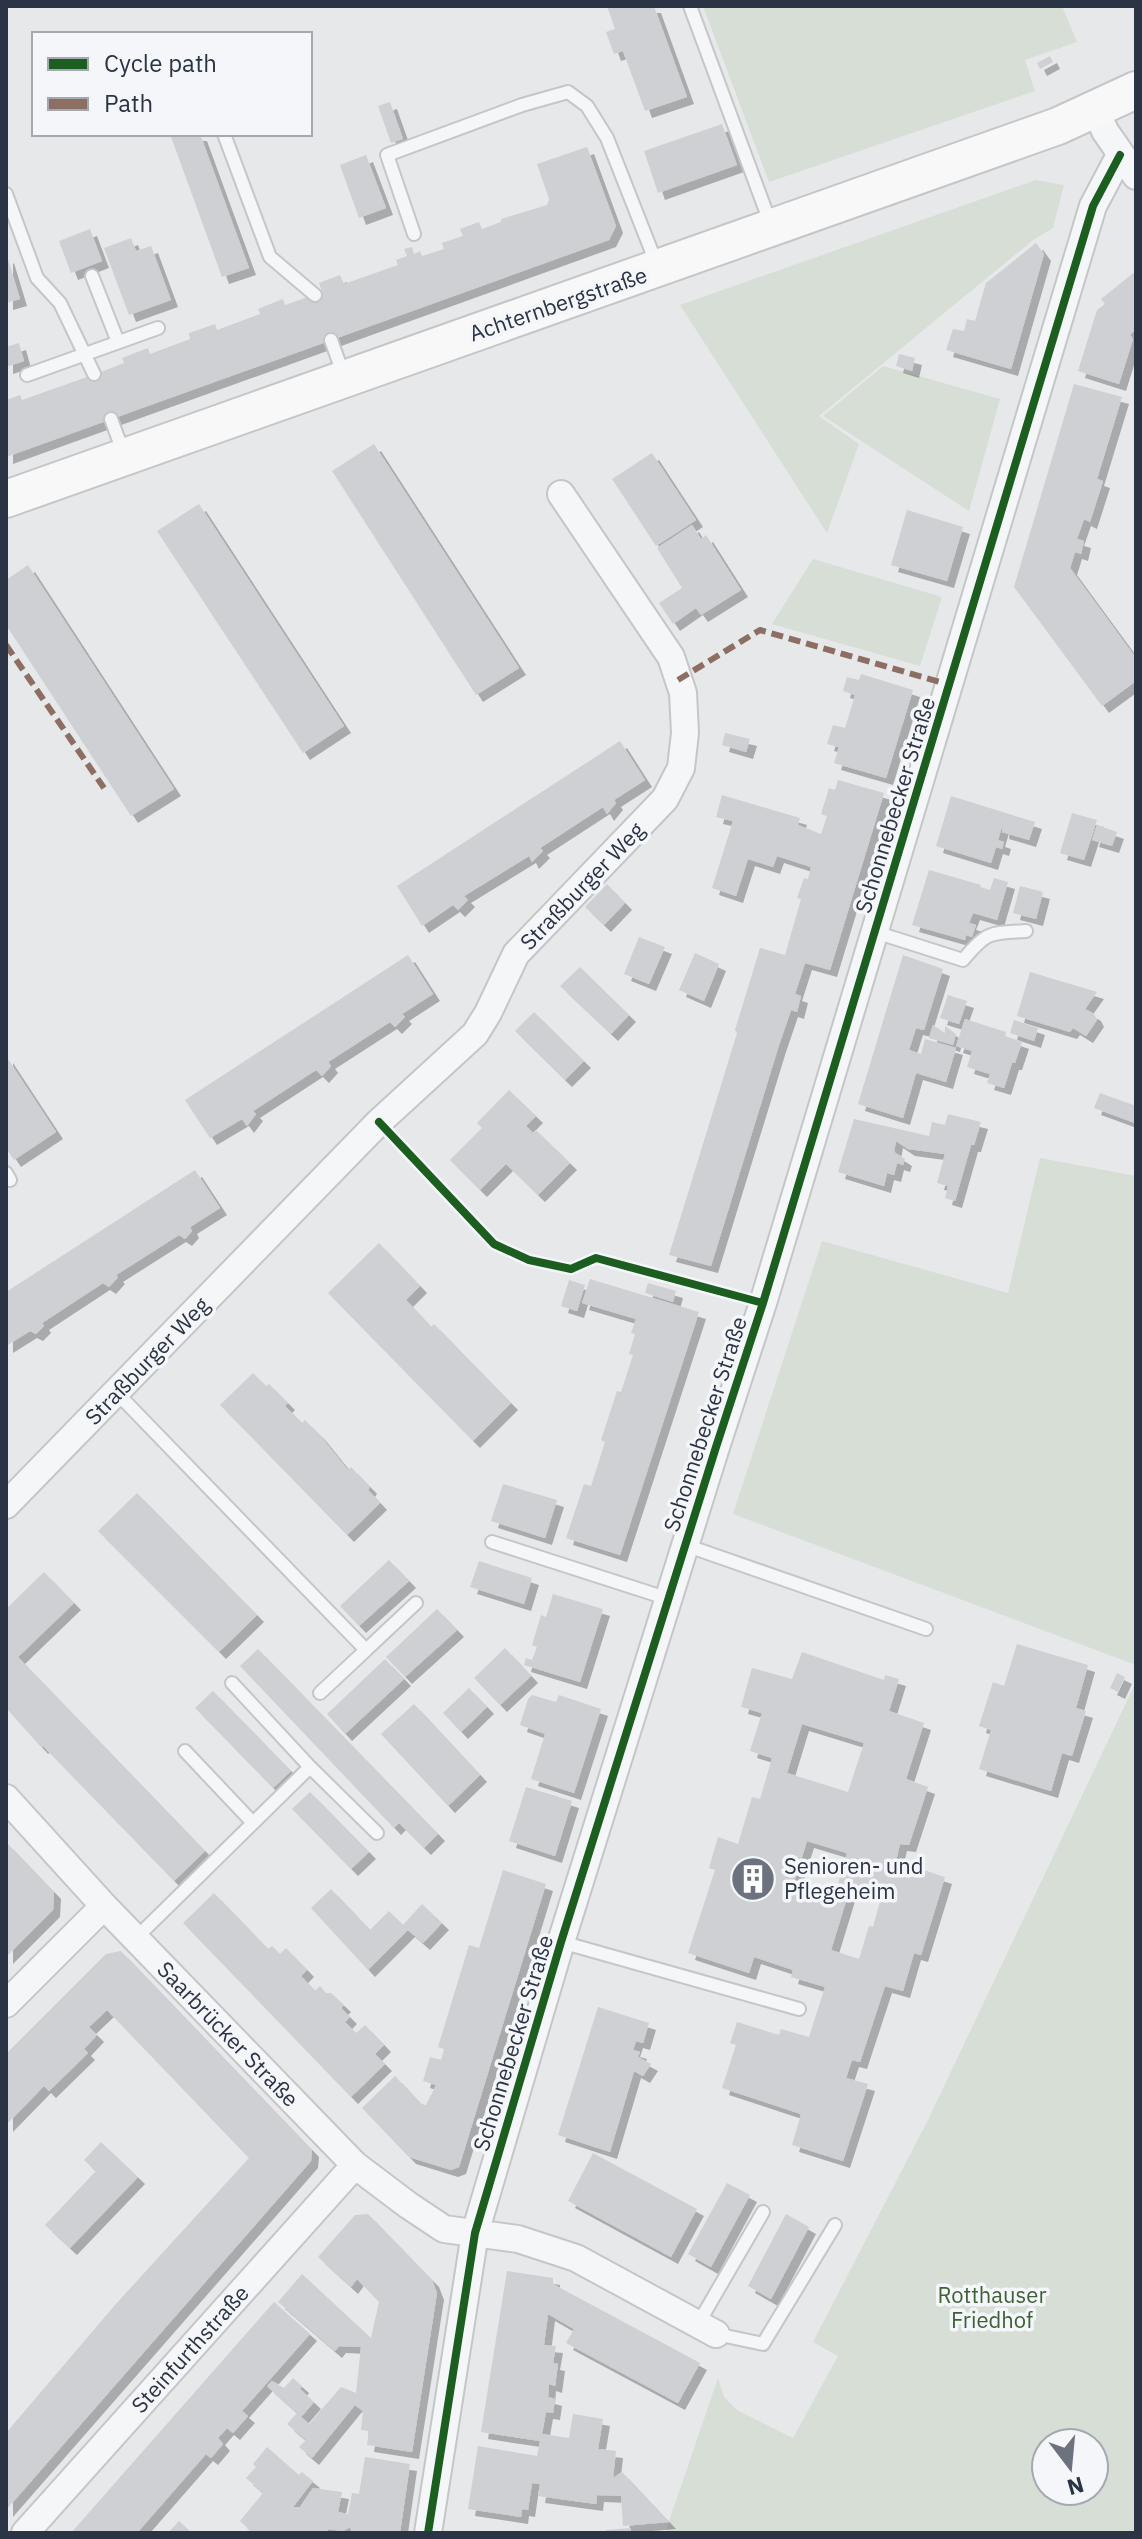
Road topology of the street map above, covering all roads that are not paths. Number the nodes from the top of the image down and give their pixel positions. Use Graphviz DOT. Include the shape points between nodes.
graph roads {
  1 [pos="690,6"];
  2 [pos="1113,102"];
  3 [pos="225,136"];
  4 [pos="1128,165"];
  5 [pos="6,194"];
  6 [pos="772,228"];
  7 [pos="414,234"];
  8 [pos="658,268"];
  9 [pos="92,276"];
  10 [pos="315,295"];
  11 [pos="158,328"];
  12 [pos="331,340"];
  13 [pos="118,342"];
  14 [pos="84,355"];
  15 [pos="94,374"];
  16 [pos="27,375"];
  17 [pos="345,379"];
  18 [pos="111,419"];
  19 [pos="125,457"];
  20 [pos="561,494"];
  21 [pos="6,499"];
  22 [pos="1026,931"];
  23 [pos="875,932"];
  24 [pos="116,1392"];
  25 [pos="6,1505"];
  26 [pos="492,1542"];
  27 [pos="685,1545"];
  28 [pos="669,1599"];
  29 [pos="416,1603"];
  30 [pos="926,1629"];
  31 [pos="366,1650"];
  32 [pos="232,1683"];
  33 [pos="320,1693"];
  34 [pos="185,1751"];
  35 [pos="310,1767"];
  36 [pos="6,1798"];
  37 [pos="253,1823"];
  38 [pos="377,1833"];
  39 [pos="104,1906"];
  40 [pos="135,1939"];
  41 [pos="561,1942"];
  42 [pos="6,2004"];
  43 [pos="799,2009"];
  44 [pos="355,2165"];
  45 [pos="763,2212"];
  46 [pos="835,2225"];
  47 [pos="475,2233"];
  48 [pos="707,2329"];
  49 [pos="25,2533"];
  50 [pos="428,2533"];
  1 -- 6 [label="lane"];
  2 -- 4 [label="street, Schonnebecker Straße" via="1105,131"];
  2 -- 6 [label="street, Achternbergstraße"];
  3 -- 10 [label="lane" via="270,257"];
  4 -- 23 [label="street, Schonnebecker Straße" via="1093,206"];
  5 -- 14 [label="lane" via="37,278 60,303"];
  6 -- 8 [label="street, Achternbergstraße"];
  7 -- 8 [label="lane" via="387,155 568,92 587,106 607,138"];
  8 -- 17 [label="street, Achternbergstraße"];
  9 -- 13 [label="lane"];
  11 -- 13 [label="lane"];
  12 -- 17 [label="lane"];
  13 -- 14 [label="lane"];
  14 -- 15 [label="lane"];
  14 -- 16 [label="lane"];
  17 -- 19 [label="street, Achternbergstraße"];
  18 -- 19 [label="lane"];
  19 -- 21 [label="street, Achternbergstraße"];
  20 -- 24 [label="street, Straßburger Weg" via="671,657 683,693 685,733 681,768 671,789 516,954 475,1034 379,1122"];
  22 -- 23 [label="lane" via="992,933 963,960"];
  23 -- 27 [label="street, Schonnebecker Straße"];
  24 -- 25 [label="street, Straßburger Weg"];
  24 -- 31 [label="lane"];
  26 -- 28 [label="lane"];
  27 -- 28 [label="street, Schonnebecker Straße"];
  27 -- 30 [label="lane"];
  28 -- 41 [label="street, Schonnebecker Straße"];
  29 -- 31 [label="lane"];
  31 -- 33 [label="lane"];
  32 -- 35 [label="lane"];
  34 -- 37 [label="lane"];
  35 -- 37 [label="lane"];
  35 -- 38 [label="lane"];
  36 -- 39 [label="street, Saarbrücker Straße"];
  37 -- 40 [label="lane"];
  39 -- 40 [label="street, Saarbrücker Straße"];
  39 -- 42 [label="street"];
  40 -- 44 [label="street, Saarbrücker Straße"];
  41 -- 43 [label="lane"];
  41 -- 47 [label="street, Schonnebecker Straße"];
  44 -- 47 [label="street, Saarbrücker Straße" via="444,2229"];
  44 -- 49 [label="street, Steinfurthstraße"];
  45 -- 48 [label="lane"];
  46 -- 48 [label="lane" via="763,2344"];
  47 -- 48 [label="street" via="518,2239 576,2258"];
  47 -- 50 [label="street, Schonnebecker Straße"];
}
